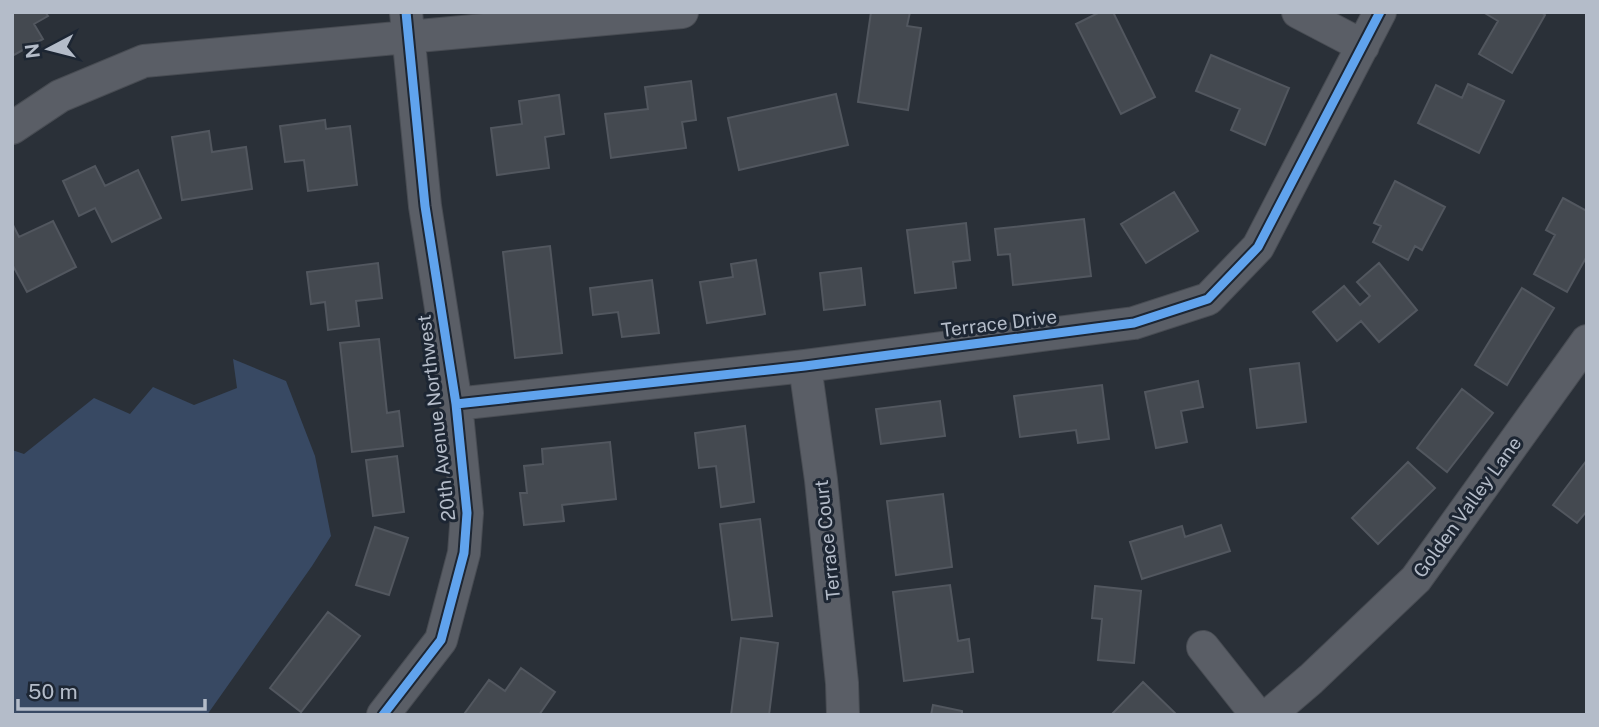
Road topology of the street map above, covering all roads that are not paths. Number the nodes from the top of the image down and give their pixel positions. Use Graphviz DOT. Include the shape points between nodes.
graph roads {
  1 [pos="682,12"];
  2 [pos="1298,12"];
  3 [pos="1380,12"];
  4 [pos="407,24"];
  5 [pos="1363,46"];
  6 [pos="12,128"];
  7 [pos="1587,341"];
  8 [pos="805,366"];
  9 [pos="456,404"];
  10 [pos="1203,647"];
  11 [pos="383,715"];
  12 [pos="843,715"];
  13 [pos="1257,715"];
  14 [pos="1269,715"];
  1 -- 4 [label="street"];
  2 -- 5 [label="street"];
  3 -- 5 [label="street, Terrace Drive"];
  4 -- 6 [label="street" via="144,61 60,96"];
  4 -- 9 [label="street, 20th Avenue Northwest" via="425,206"];
  5 -- 8 [label="street, Terrace Drive" via="1258,247 1208,299 1134,323"];
  7 -- 14 [label="street, Golden Valley Lane" via="1416,579"];
  8 -- 9 [label="street, Terrace Drive"];
  8 -- 12 [label="street, Terrace Court" via="821,480"];
  9 -- 11 [label="street, 20th Avenue Northwest" via="467,513 464,553 441,640"];
  10 -- 13 [label="street"];
}
